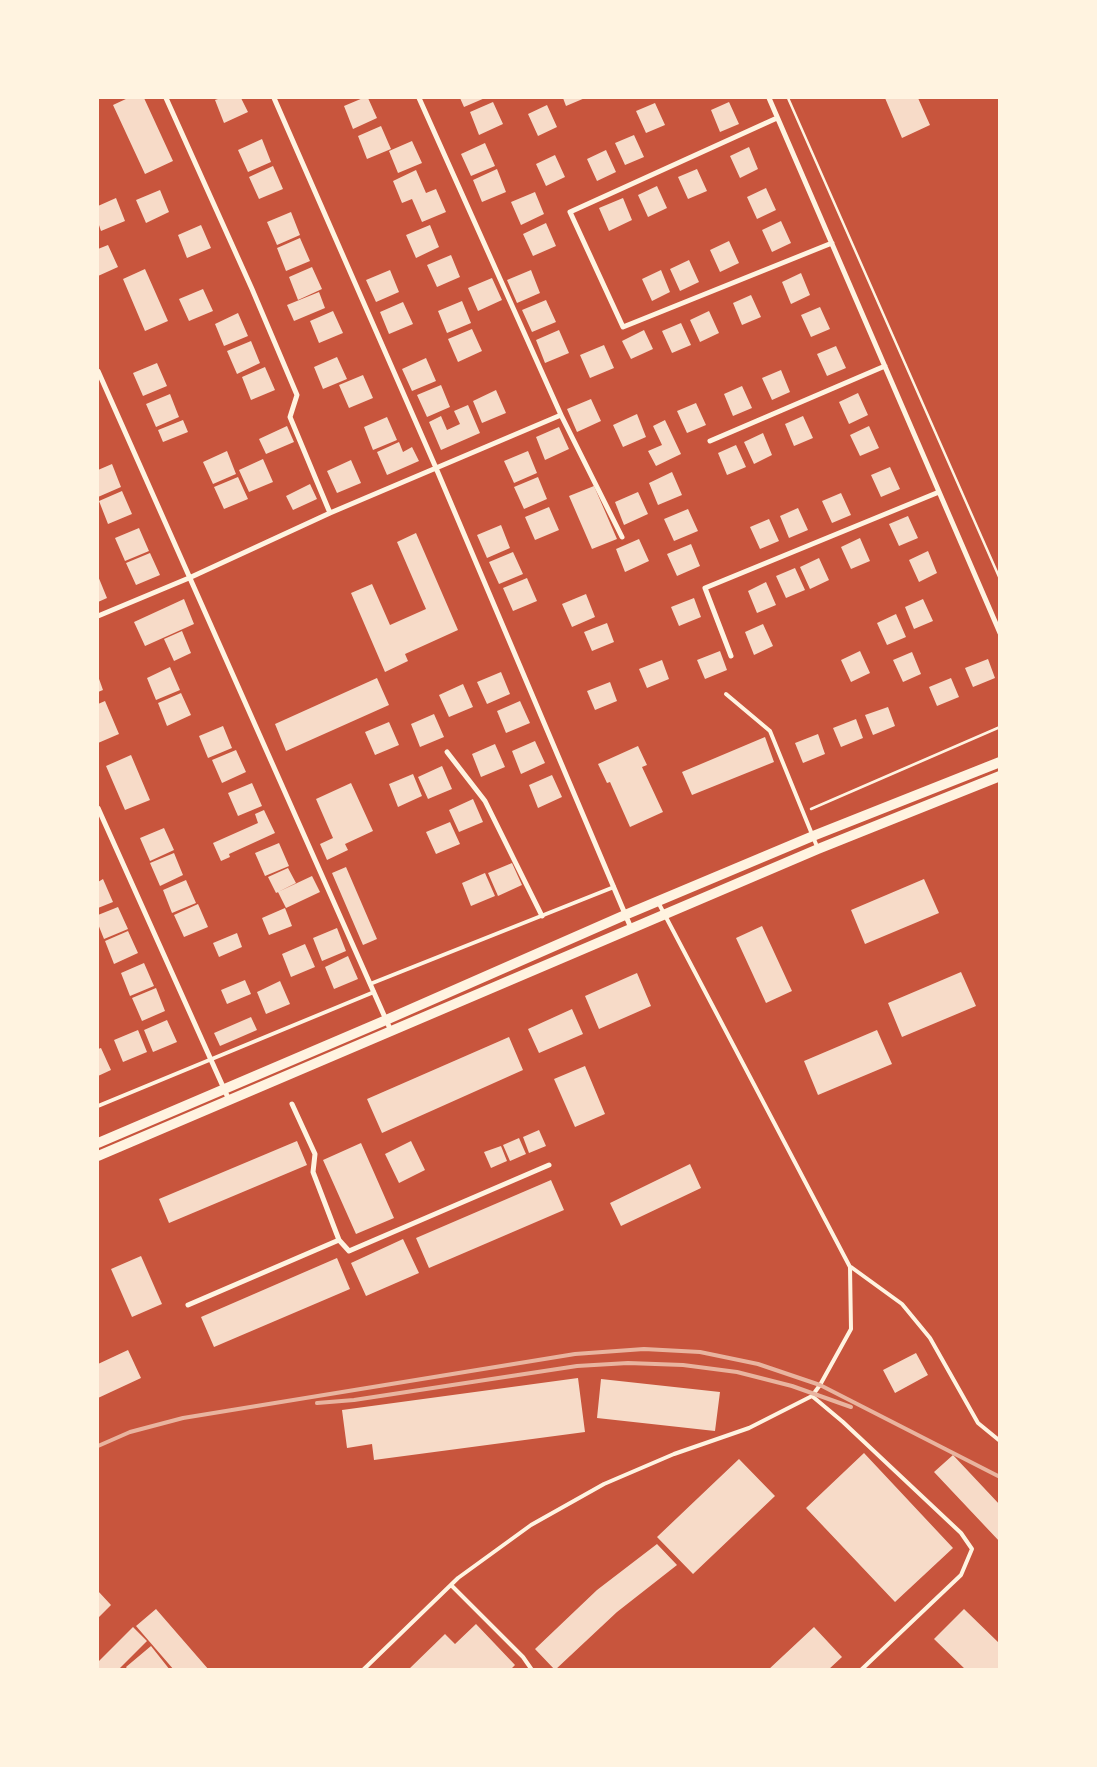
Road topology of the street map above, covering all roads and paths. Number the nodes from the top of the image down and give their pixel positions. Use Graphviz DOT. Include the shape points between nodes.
graph roads {
  1 [pos="166,98"];
  2 [pos="274,98"];
  3 [pos="419,98"];
  4 [pos="769,98"];
  5 [pos="788,98"];
  6 [pos="777,118"];
  7 [pos="832,243"];
  8 [pos="885,366"];
  9 [pos="98,371"];
  10 [pos="561,415"];
  11 [pos="710,441"];
  12 [pos="436,468"];
  13 [pos="939,492"];
  14 [pos="330,512"];
  15 [pos="622,537"];
  16 [pos="189,578"];
  17 [pos="1000,579"];
  18 [pos="98,616"];
  19 [pos="1000,633"];
  20 [pos="730,656"];
  21 [pos="726,694"];
  22 [pos="1000,727"];
  23 [pos="447,752"];
  24 [pos="1000,762"];
  25 [pos="1000,776"];
  26 [pos="98,808"];
  27 [pos="804,812"];
  28 [pos="813,836"];
  29 [pos="818,849"];
  30 [pos="614,887"];
  31 [pos="658,902"];
  32 [pos="663,914"];
  33 [pos="626,915"];
  34 [pos="542,916"];
  35 [pos="631,928"];
  36 [pos="370,984"];
  37 [pos="374,992"];
  38 [pos="386,1020"];
  39 [pos="391,1031"];
  40 [pos="210,1059"];
  41 [pos="224,1089"];
  42 [pos="229,1100"];
  43 [pos="292,1104"];
  44 [pos="98,1106"];
  45 [pos="98,1143"];
  46 [pos="98,1156"];
  47 [pos="549,1165"];
  48 [pos="339,1240"];
  49 [pos="850,1266"];
  50 [pos="188,1305"];
  51 [pos="812,1396"];
  52 [pos="1000,1441"];
  53 [pos="451,1585"];
  54 [pos="363,1670"];
  55 [pos="532,1670"];
  56 [pos="861,1670"];
  1 -- 14 [label="street" via="297,395 290,417"];
  2 -- 12 [label="street"];
  3 -- 10 [label="street"];
  4 -- 6 [label="street"];
  5 -- 17 [label="path"];
  6 -- 7 [label="street"];
  6 -- 7 [label="street" via="570,212 623,327"];
  7 -- 8 [label="street"];
  8 -- 11 [label="street"];
  8 -- 13 [label="street"];
  9 -- 16 [label="street"];
  10 -- 12 [label="street"];
  10 -- 15 [label="street"];
  12 -- 14 [label="street"];
  12 -- 30 [label="street"];
  13 -- 19 [label="street"];
  13 -- 20 [label="street" via="704,588"];
  14 -- 16 [label="street"];
  16 -- 18 [label="street"];
  16 -- 36 [label="street"];
  21 -- 27 [label="lane" via="770,731"];
  22 -- 27 [label="path"];
  23 -- 34 [label="street" via="485,801"];
  24 -- 28 [label="main road"];
  25 -- 29 [label="main road"];
  26 -- 40 [label="street"];
  27 -- 28 [label="lane"];
  28 -- 29 [label="lane"];
  28 -- 31 [label="main road"];
  29 -- 32 [label="main road"];
  30 -- 33 [label="street"];
  30 -- 34 [label="lane"];
  31 -- 32 [label="lane"];
  31 -- 33 [label="main road"];
  32 -- 35 [label="main road"];
  32 -- 49 [label="lane"];
  33 -- 35 [label="street"];
  33 -- 38 [label="main road"];
  34 -- 36 [label="lane"];
  35 -- 39 [label="main road"];
  36 -- 37 [label="street"];
  37 -- 38 [label="street"];
  37 -- 40 [label="lane"];
  38 -- 39 [label="street"];
  38 -- 41 [label="main road"];
  39 -- 42 [label="main road"];
  40 -- 41 [label="street"];
  40 -- 44 [label="lane"];
  41 -- 42 [label="street"];
  41 -- 45 [label="main road"];
  42 -- 46 [label="main road"];
  43 -- 48 [label="street" via="315,1154 313,1172"];
  47 -- 48 [label="street" via="349,1251"];
  48 -- 50 [label="street"];
  49 -- 51 [label="lane" via="851,1329"];
  49 -- 52 [label="lane" via="902,1304 930,1338 978,1423"];
  51 -- 53 [label="lane" via="749,1428 674,1454 604,1484 531,1525"];
  51 -- 56 [label="lane" via="962,1533 972,1549 961,1575"];
  53 -- 54 [label="lane"];
  53 -- 55 [label="lane"];
}
